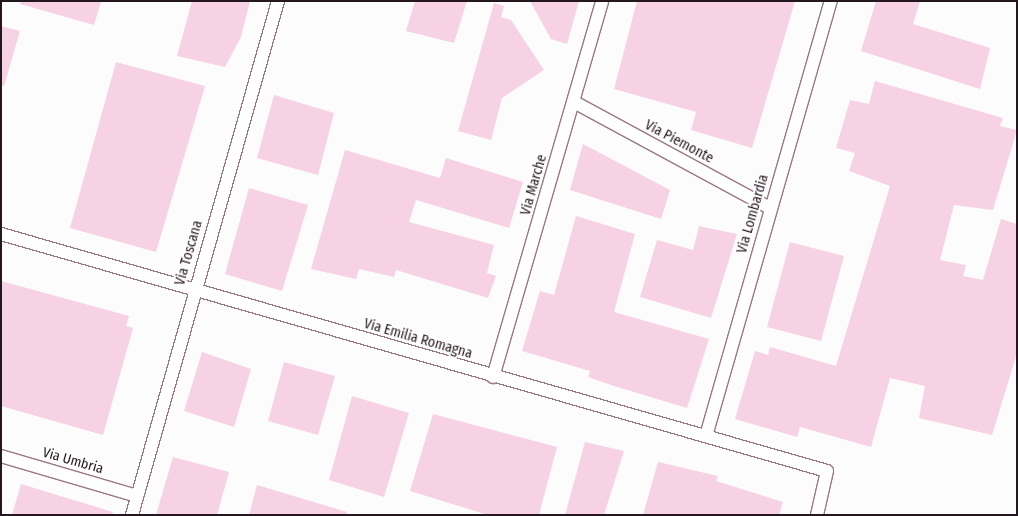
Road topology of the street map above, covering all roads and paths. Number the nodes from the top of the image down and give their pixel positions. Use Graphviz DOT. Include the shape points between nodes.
graph roads {
  1 [pos="278,1"];
  2 [pos="602,1"];
  3 [pos="831,1"];
  4 [pos="574,102"];
  5 [pos="770,208"];
  6 [pos="1,234"];
  7 [pos="194,289"];
  8 [pos="493,376"];
  9 [pos="706,436"];
  10 [pos="1,456"];
  11 [pos="137,496"];
  12 [pos="132,515"];
  13 [pos="817,515"];
  1 -- 7 [label="street, Via Toscana"];
  2 -- 4 [label="street, Via Marche"];
  3 -- 5 [label="street, Via Lombardia"];
  4 -- 5 [label="street, Via Piemonte"];
  4 -- 8 [label="street, Via Marche"];
  5 -- 9 [label="street, Via Lombardia"];
  6 -- 7 [label="street, Via Emilia Romagna"];
  7 -- 8 [label="street, Via Emilia Romagna"];
  7 -- 11 [label="street, Via Toscana"];
  8 -- 9 [label="street, Via Emilia Romagna"];
  9 -- 13 [label="street, Via Emilia Romagna" via="827,472"];
  10 -- 11 [label="street, Via Umbria"];
  11 -- 12 [label="street, Via Toscana"];
}
